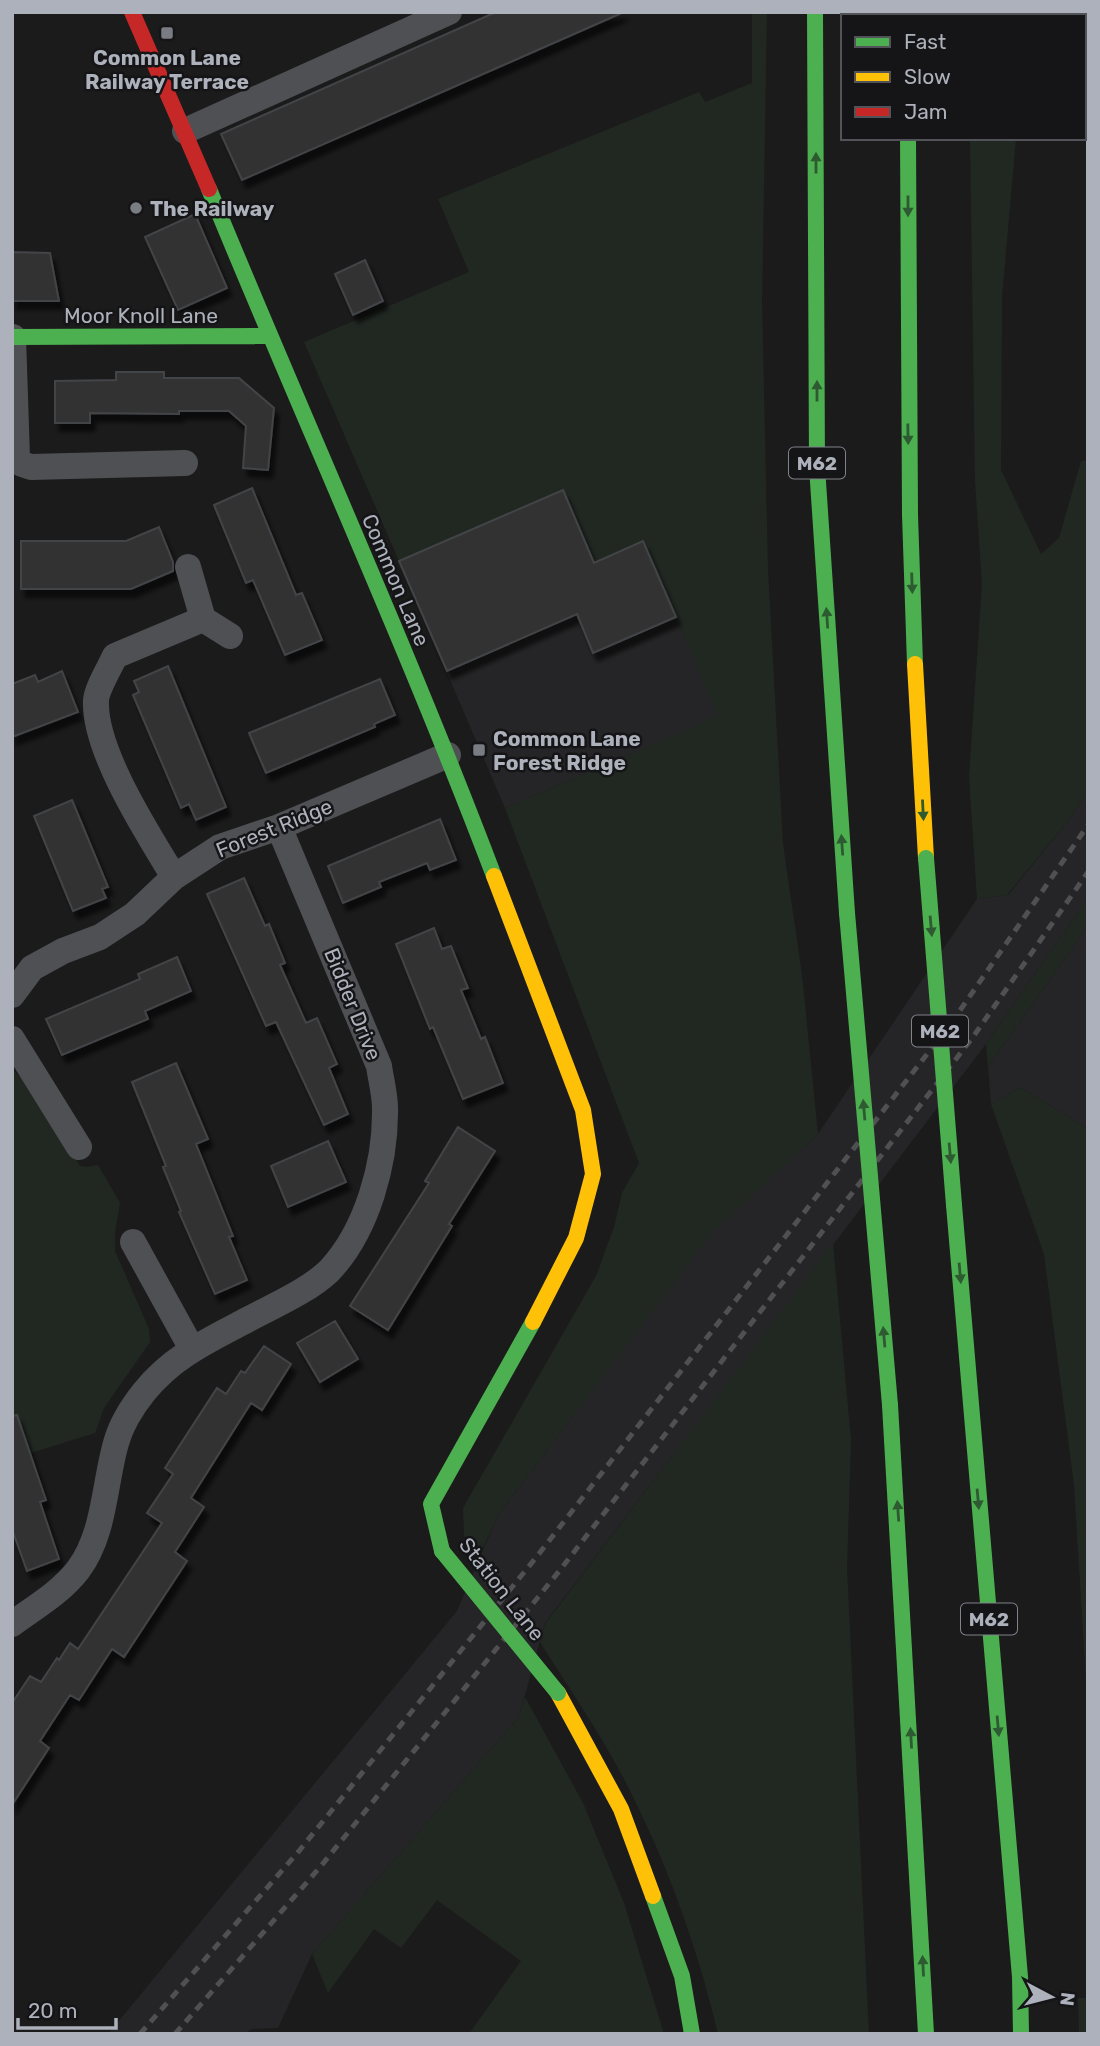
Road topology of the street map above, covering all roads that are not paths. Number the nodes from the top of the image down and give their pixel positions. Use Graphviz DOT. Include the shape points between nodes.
graph roads {
  1 [pos="132,12"];
  2 [pos="449,12"];
  3 [pos="815,12"];
  4 [pos="185,131"];
  5 [pos="908,140"];
  6 [pos="269,336"];
  7 [pos="13,337"];
  8 [pos="185,463"];
  9 [pos="188,568"];
  10 [pos="203,619"];
  11 [pos="230,636"];
  12 [pos="448,755"];
  13 [pos="279,827"];
  14 [pos="174,877"];
  15 [pos="12,995"];
  16 [pos="12,1040"];
  17 [pos="79,1147"];
  18 [pos="593,1174"];
  19 [pos="134,1242"];
  20 [pos="192,1349"];
  21 [pos="12,1623"];
  22 [pos="692,2034"];
  23 [pos="926,2034"];
  24 [pos="1021,2034"];
  1 -- 4 [label="main road, Common Lane"];
  2 -- 4 [label="street"];
  23 -- 3 [label="main road, M62, one-way, bridge" via="900,1547 847,913 817,467"];
  4 -- 6 [label="main road, Common Lane"];
  5 -- 24 [label="main road, M62, one-way, bridge" via="909,501 916,695"];
  6 -- 7 [label="main road, Moor Knoll Lane"];
  6 -- 12 [label="main road, Common Lane"];
  7 -- 8 [label="street" via="17,458 22,464"];
  9 -- 10 [label="street"];
  10 -- 11 [label="street"];
  10 -- 14 [label="street" via="115,656 96,699 113,767"];
  12 -- 13 [label="street, Forest Ridge"];
  12 -- 18 [label="main road, Common Lane" via="583,1110"];
  13 -- 14 [label="street, Forest Ridge" via="220,848"];
  13 -- 20 [label="street, Bidder Drive" via="379,1066 385,1108 381,1150 373,1194 356,1235 328,1271 293,1296"];
  14 -- 15 [label="street, Forest Ridge" via="135,914 100,937 32,968"];
  16 -- 17 [label="street"];
  18 -- 22 [label="main road, Station Lane, bridge" via="576,1238 431,1504 442,1551 558,1693 621,1809 682,1976"];
  19 -- 20 [label="street"];
  20 -- 21 [label="street, Bidder Drive" via="168,1365 127,1417 116,1441 94,1538 79,1568 59,1590"];
}
